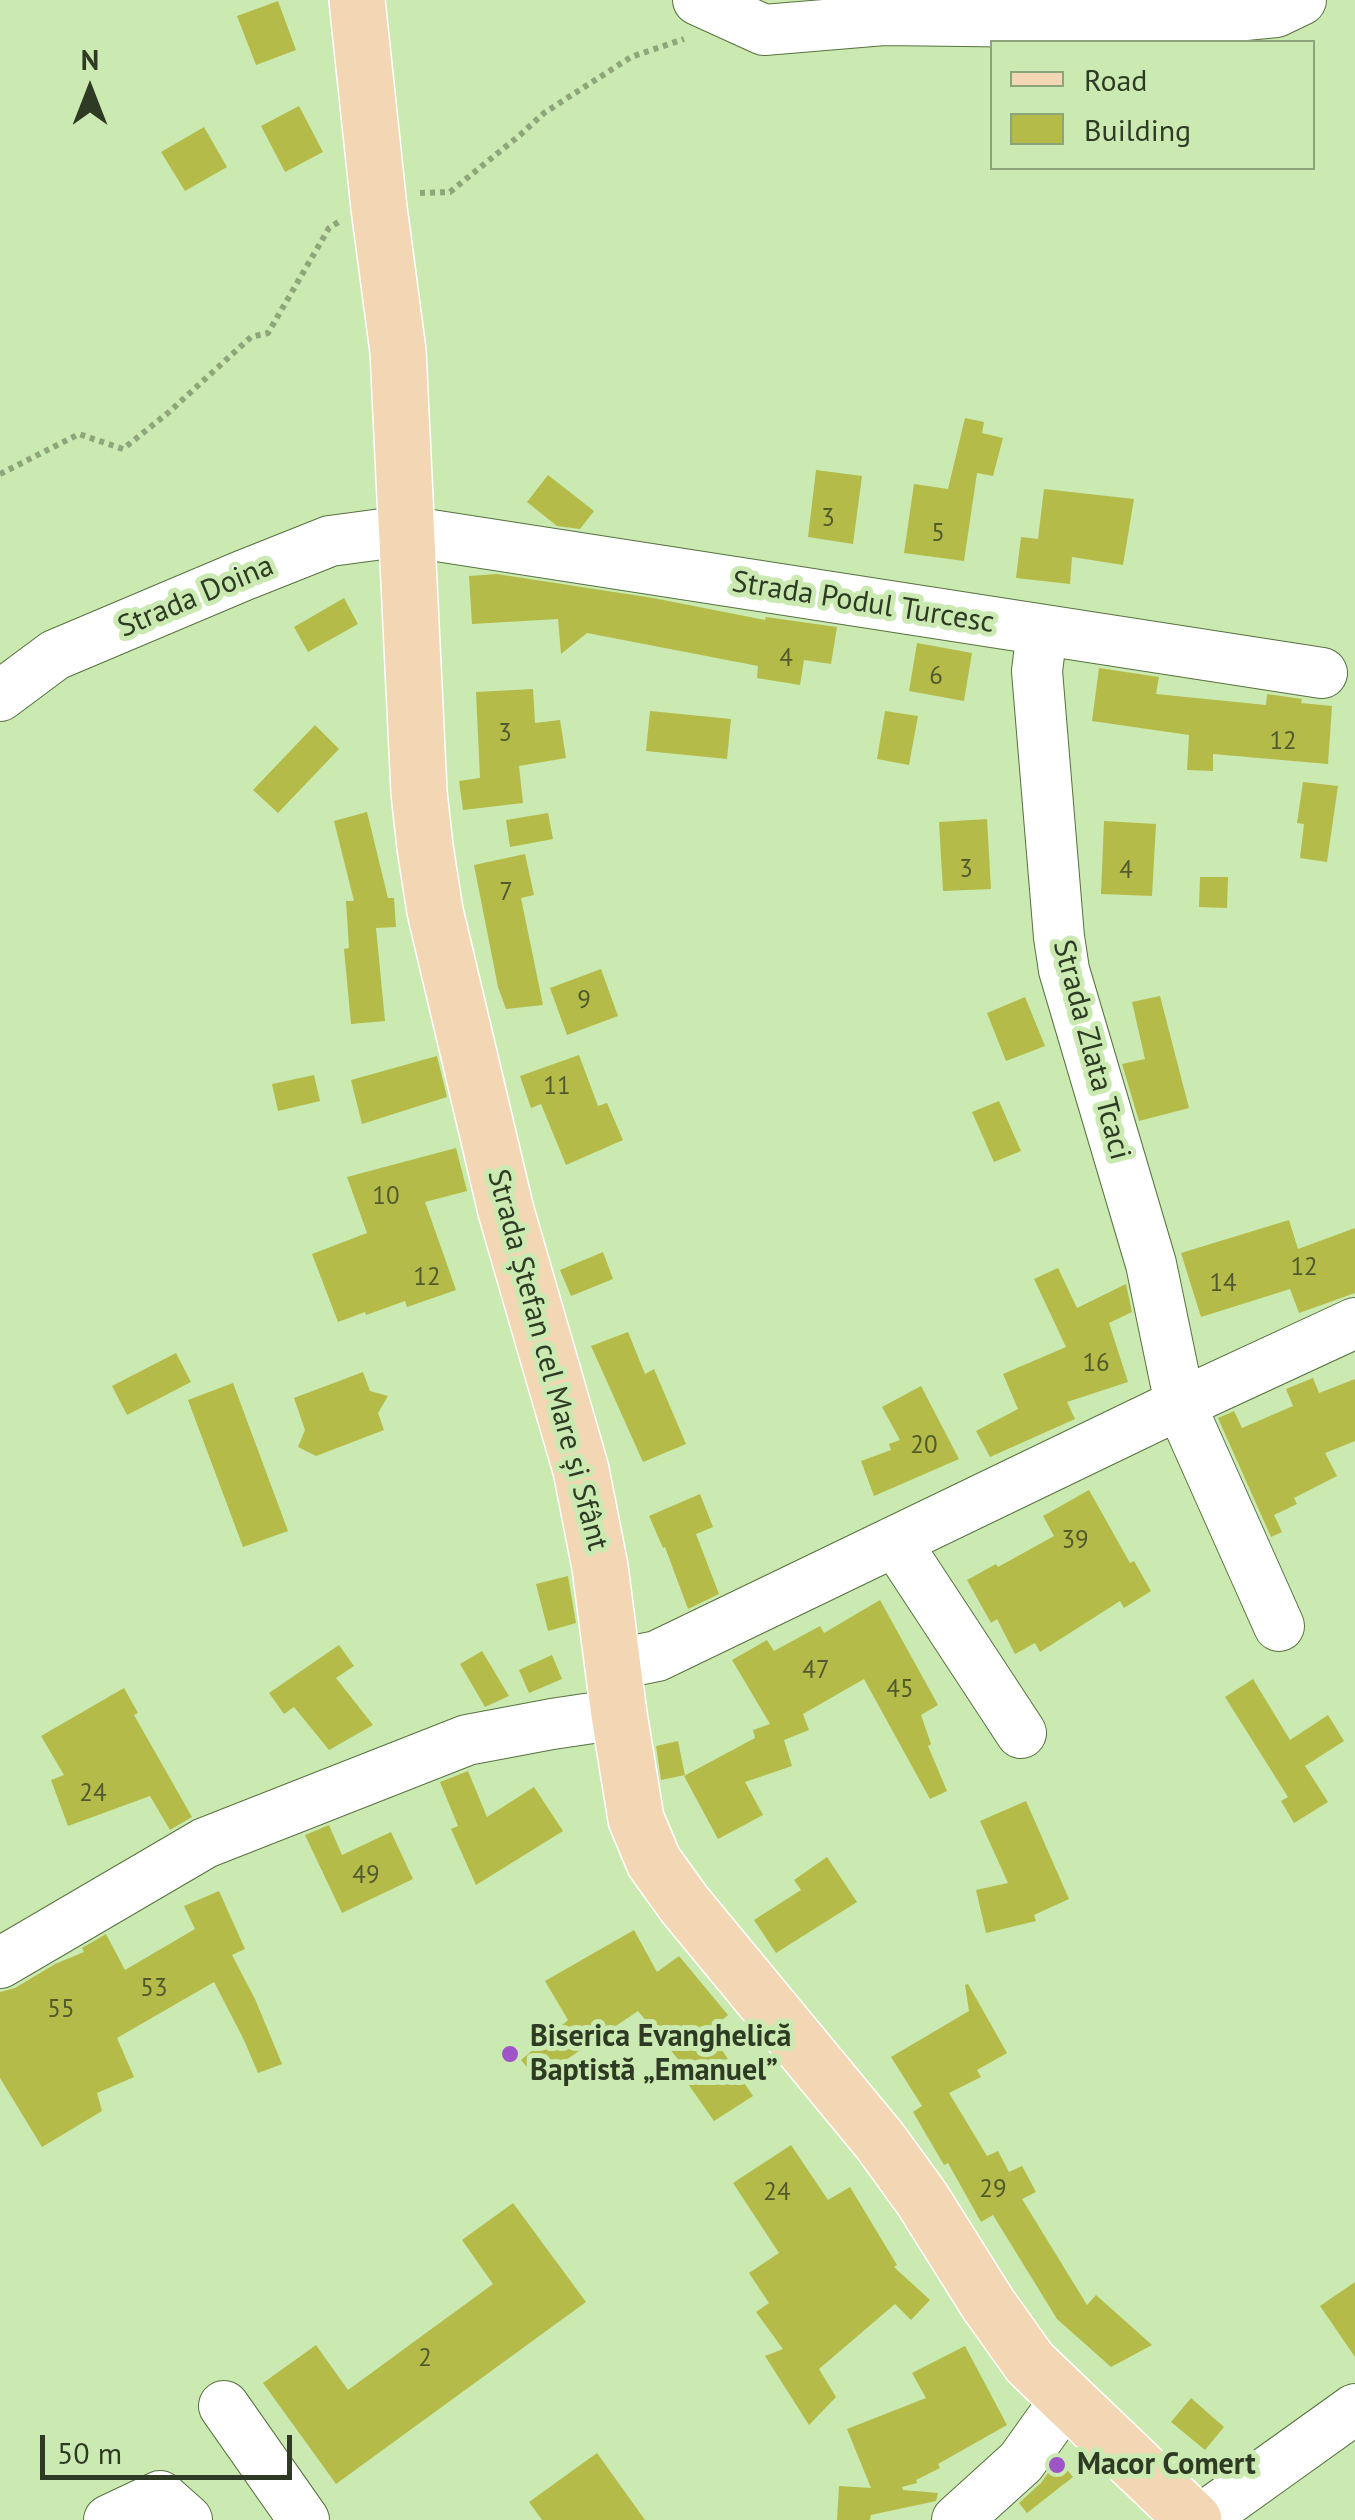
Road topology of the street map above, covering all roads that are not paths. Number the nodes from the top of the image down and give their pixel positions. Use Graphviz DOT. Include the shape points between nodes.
graph roads {
  1 [pos="357,0"];
  2 [pos="1301,0"];
  3 [pos="698,18"];
  4 [pos="405,508"];
  5 [pos="1042,630"];
  6 [pos="1322,673"];
  7 [pos="0,696"];
  8 [pos="1355,1323"];
  9 [pos="1180,1404"];
  10 [pos="894,1542"];
  11 [pos="1279,1626"];
  12 [pos="616,1690"];
  13 [pos="1022,1733"];
  14 [pos="2,1957"];
  15 [pos="1066,2399"];
  16 [pos="224,2406"];
  17 [pos="1355,2410"];
  18 [pos="109,2520"];
  19 [pos="188,2520"];
  20 [pos="304,2520"];
  21 [pos="957,2520"];
  22 [pos="1197,2520"];
  1 -- 4 [label="main road, Strada Ștefan cel Mare și Sfânt" via="398,351"];
  2 -- 3 [label="street" via="1276,12 1122,23 884,20 764,30"];
  4 -- 5 [label="street, Strada Podul Turcesc"];
  4 -- 7 [label="street, Strada Doina" via="55,655"];
  4 -- 12 [label="main road, Strada Ștefan cel Mare și Sfânt" via="424,847 506,1210 580,1470"];
  5 -- 6 [label="street, Strada Podul Turcesc"];
  5 -- 9 [label="street, Strada Zlata Tcaci" via="1038,672 1064,970 1150,1264"];
  8 -- 9 [label="street"];
  9 -- 10 [label="street"];
  9 -- 11 [label="street, Strada Zlata Tcaci"];
  10 -- 12 [label="street" via="641,1661"];
  10 -- 13 [label="street"];
  12 -- 14 [label="street" via="552,1724 467,1740 205,1843"];
  12 -- 15 [label="main road, Strada Ștefan cel Mare și Sfânt" via="636,1818 654,1862 880,2141 1030,2363"];
  15 -- 21 [label="street" via="1021,2462"];
  15 -- 22 [label="main road, Strada Ștefan cel Mare și Sfânt"];
  16 -- 20 [label="street"];
  17 -- 22 [label="street"];
  18 -- 19 [label="street" via="160,2496"];
}
